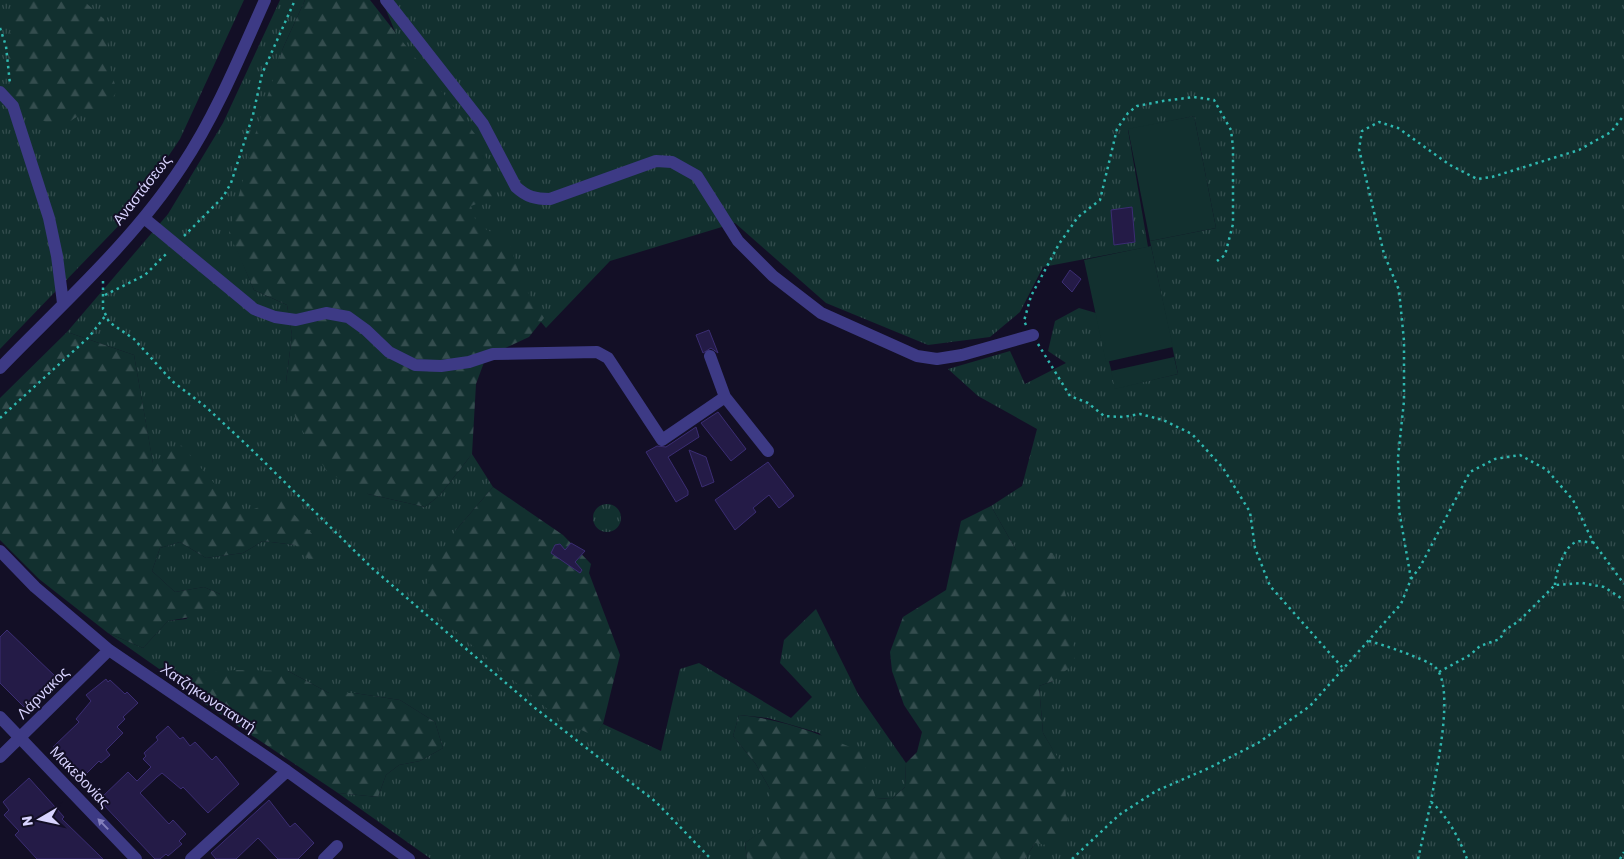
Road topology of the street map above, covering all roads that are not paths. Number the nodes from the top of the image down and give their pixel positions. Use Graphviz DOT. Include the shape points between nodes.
graph roads {
  1 [pos="265,0"];
  2 [pos="386,0"];
  3 [pos="0,92"];
  4 [pos="144,218"];
  5 [pos="63,303"];
  6 [pos="1032,335"];
  7 [pos="710,356"];
  8 [pos="0,368"];
  9 [pos="725,397"];
  10 [pos="768,451"];
  11 [pos="0,551"];
  12 [pos="109,650"];
  13 [pos="0,717"];
  14 [pos="21,738"];
  15 [pos="0,758"];
  16 [pos="287,772"];
  17 [pos="337,846"];
  18 [pos="136,859"];
  19 [pos="191,859"];
  20 [pos="324,859"];
  21 [pos="409,859"];
  1 -- 4 [label="street, Αναστάσεως" via="218,101 183,165"];
  2 -- 6 [label="street" via="483,124 516,187 524,194 533,198 550,198 656,161 672,162 696,176 738,241 773,276 821,313 917,356 962,355"];
  3 -- 5 [label="street" via="13,106 49,218"];
  4 -- 5 [label="street, Αναστάσεως"];
  4 -- 9 [label="street" via="254,309 275,318 296,320 326,313 348,317 389,352 415,365 441,366 493,354 597,352 608,358 662,440"];
  5 -- 8 [label="street, Αναστάσεως"];
  7 -- 9 [label="street"];
  9 -- 10 [label="street"];
  11 -- 12 [label="street, Χατζηκωνσταντή" via="35,587"];
  12 -- 14 [label="street, Λάρνακος"];
  12 -- 16 [label="street, Χατζηκωνσταντή"];
  13 -- 14 [label="street, Μακεδονίας"];
  14 -- 15 [label="street, Λάρνακος"];
  18 -- 14 [label="street, Μακεδονίας, one-way"];
  16 -- 19 [label="street"];
  16 -- 21 [label="street, Χατζηκωνσταντή"];
  17 -- 20 [label="street"];
}
